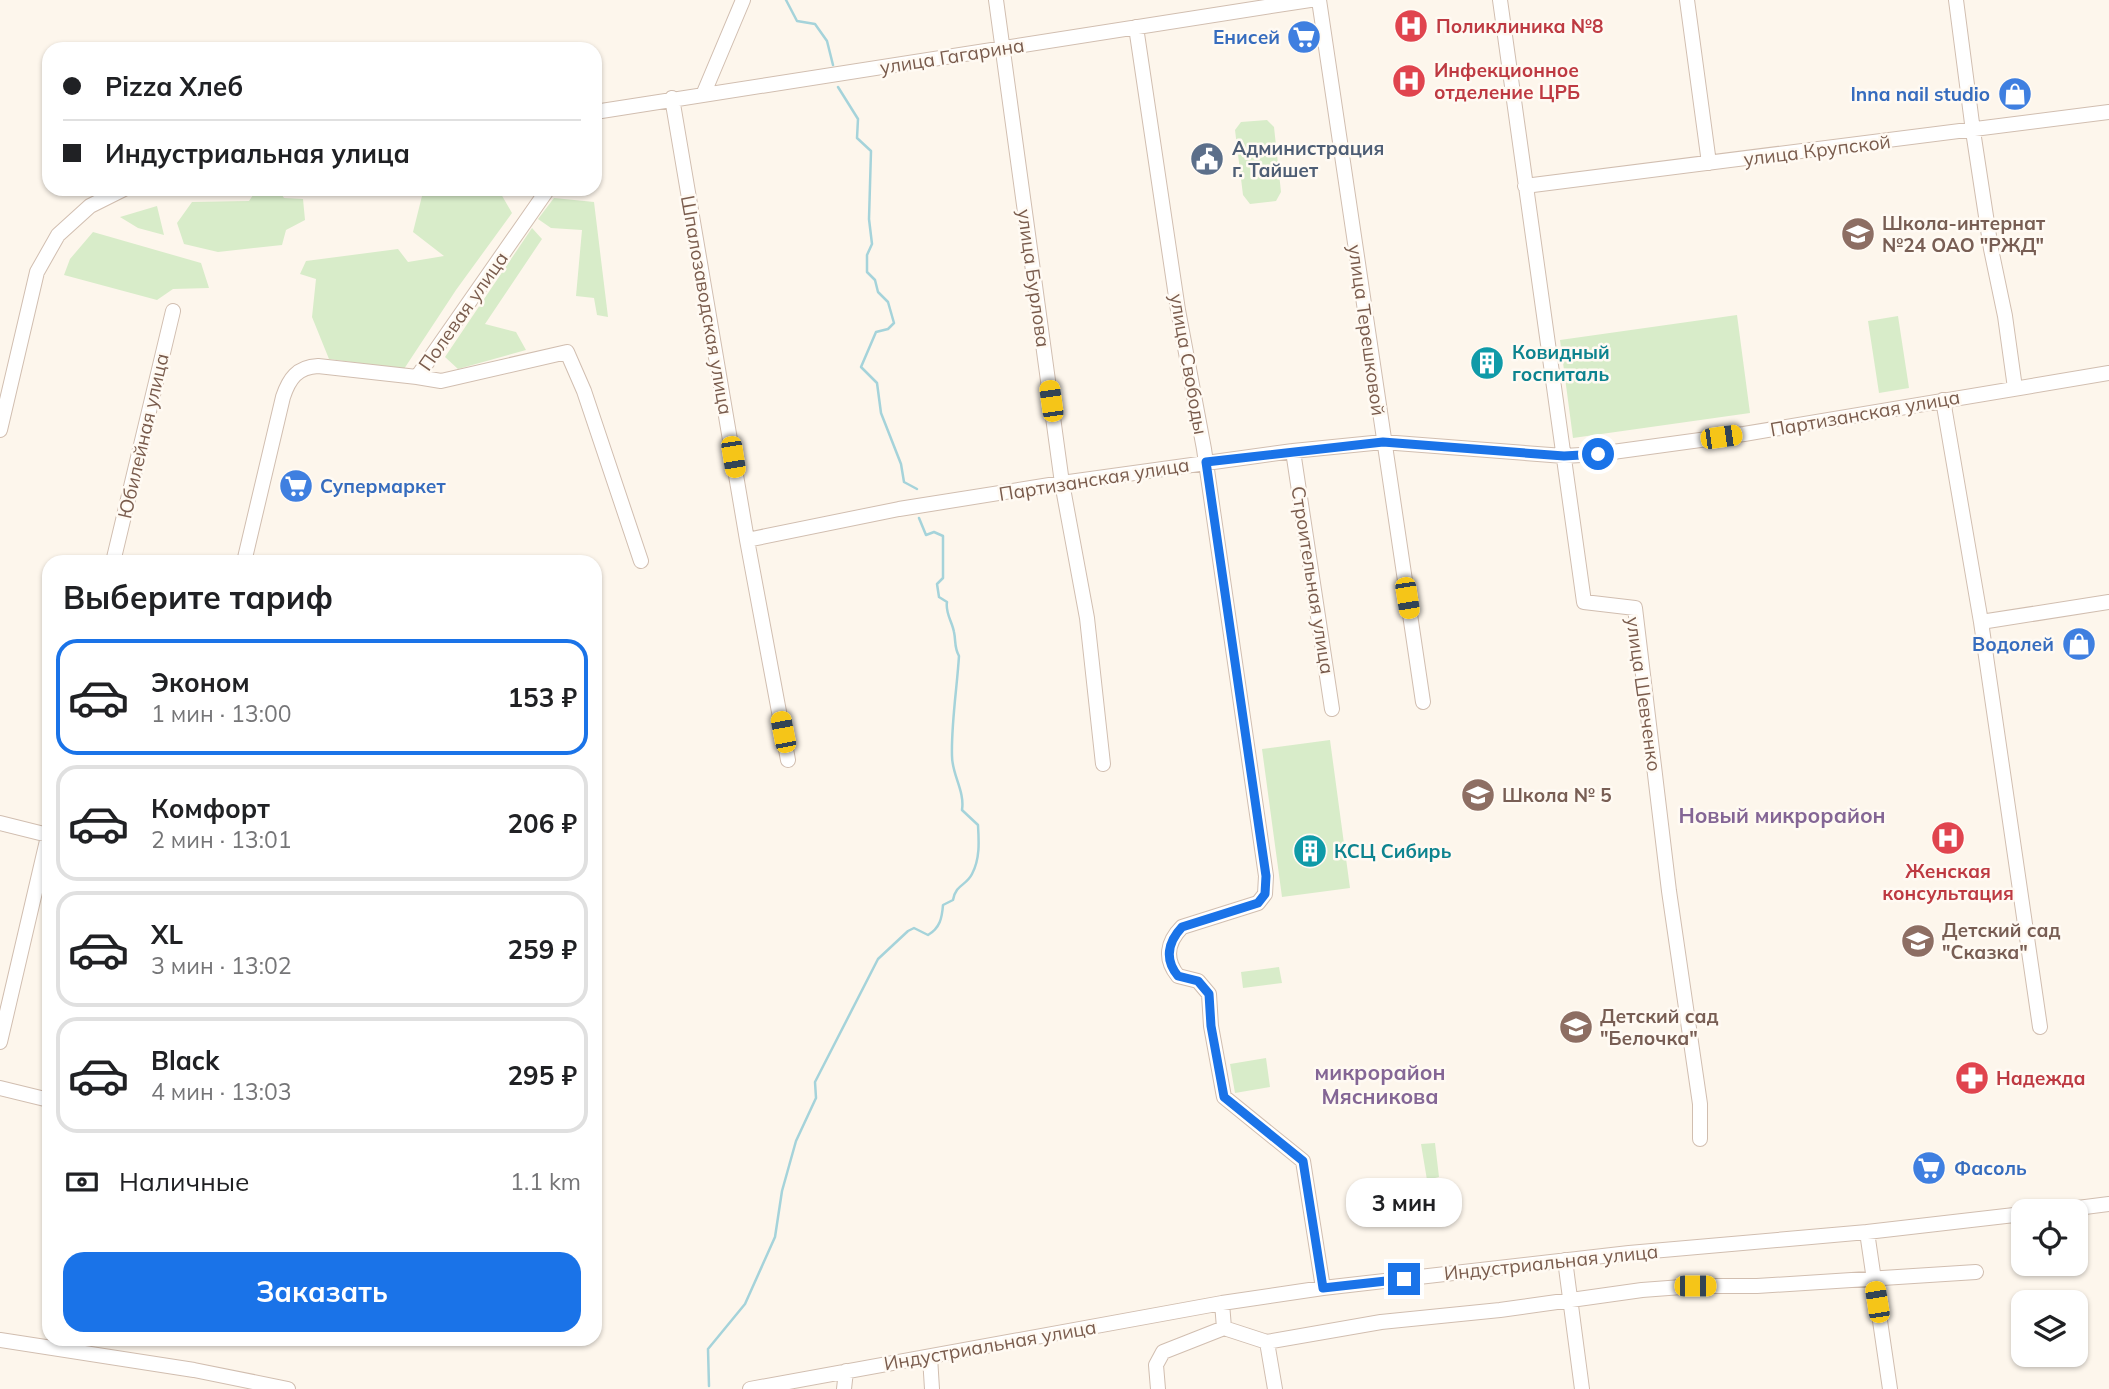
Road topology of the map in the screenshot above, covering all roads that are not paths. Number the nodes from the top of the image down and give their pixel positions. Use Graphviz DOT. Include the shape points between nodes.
graph roads {
  1 [pos="743,0"];
  2 [pos="996,0"];
  3 [pos="1310,0"];
  4 [pos="1319,0"];
  5 [pos="1500,0"];
  6 [pos="1687,0"];
  7 [pos="1956,0"];
  8 [pos="1136,27"];
  9 [pos="1003,48"];
  10 [pos="704,95"];
  11 [pos="672,98"];
  12 [pos="602,111"];
  13 [pos="2109,112"];
  14 [pos="1973,131"];
  15 [pos="1709,163"];
  16 [pos="1525,186"];
  17 [pos="110,196"];
  18 [pos="543,196"];
  19 [pos="173,311"];
  20 [pos="2109,373"];
  21 [pos="418,377"];
  22 [pos="2015,388"];
  23 [pos="1943,400"];
  24 [pos="0,430"];
  25 [pos="1383,442"];
  26 [pos="1293,451"];
  27 [pos="1564,456"];
  28 [pos="1206,462"];
  29 [pos="1062,483"];
  30 [pos="747,540"];
  31 [pos="115,555"];
  32 [pos="246,555"];
  33 [pos="641,561"];
  34 [pos="2109,602"];
  35 [pos="1981,622"];
  36 [pos="1423,702"];
  37 [pos="1332,709"];
  38 [pos="788,760"];
  39 [pos="1103,764"];
  40 [pos="0,823"];
  41 [pos="42,832"];
  42 [pos="42,863"];
  43 [pos="2040,1027"];
  44 [pos="0,1042"];
  45 [pos="0,1088"];
  46 [pos="42,1098"];
  47 [pos="1700,1139"];
  48 [pos="2109,1204"];
  49 [pos="2088,1207"];
  50 [pos="2011,1215"];
  51 [pos="1867,1232"];
  52 [pos="1564,1260"];
  53 [pos="1976,1272"];
  54 [pos="1873,1280"];
  55 [pos="1323,1288"];
  56 [pos="1569,1300"];
  57 [pos="1222,1303"];
  58 [pos="1224,1328"];
  59 [pos="0,1340"];
  60 [pos="1266,1342"];
  61 [pos="930,1357"];
  62 [pos="846,1371"];
  63 [pos="288,1389"];
  64 [pos="750,1389"];
  65 [pos="844,1389"];
  66 [pos="932,1389"];
  67 [pos="1157,1389"];
  68 [pos="1275,1389"];
  69 [pos="1582,1389"];
  70 [pos="1890,1389"];
  1 -- 10 [label="street"];
  2 -- 9 [label="street, улица Бурлова"];
  3 -- 8 [label="street, улица Гагарина"];
  4 -- 25 [label="street, улица Терешковой"];
  5 -- 16 [label="street, улица Шевченко"];
  6 -- 15 [label="street"];
  7 -- 14 [label="street"];
  8 -- 9 [label="street, улица Гагарина"];
  8 -- 28 [label="street, улица Свободы"];
  9 -- 10 [label="street, улица Гагарина"];
  9 -- 29 [label="street, улица Бурлова"];
  10 -- 11 [label="street, улица Гагарина"];
  11 -- 12 [label="street, улица Гагарина"];
  11 -- 30 [label="street, Шпалозаводская улица"];
  13 -- 14 [label="street, улица Крупской"];
  14 -- 15 [label="street, улица Крупской"];
  14 -- 22 [label="street"];
  15 -- 16 [label="street, улица Крупской"];
  16 -- 27 [label="street, улица Шевченко"];
  17 -- 24 [label="street" via="90,206 58,235 37,272"];
  18 -- 21 [label="street, Полевая улица"];
  19 -- 31 [label="street, Юбилейная улица"];
  20 -- 22 [label="street, Партизанская улица"];
  21 -- 32 [label="street, Полевая улица" via="318,366 306,366 294,376 283,397"];
  21 -- 33 [label="street" via="441,381 567,352"];
  22 -- 23 [label="street, Партизанская улица"];
  23 -- 27 [label="street, Партизанская улица" via="1744,434"];
  23 -- 35 [label="street"];
  25 -- 26 [label="street, Партизанская улица"];
  25 -- 27 [label="street, Партизанская улица"];
  25 -- 36 [label="street, улица Терешковой"];
  26 -- 28 [label="street, Партизанская улица"];
  26 -- 37 [label="street, Строительная улица"];
  27 -- 47 [label="street, улица Шевченко" via="1584,602 1635,608 1668,891 1700,1104"];
  28 -- 29 [label="street, Партизанская улица"];
  28 -- 55 [label="street, улица Свободы" via="1265,894 1258,903 1182,927 1168,950 1178,976 1198,981 1209,994 1224,1097 1303,1161"];
  29 -- 30 [label="street, Партизанская улица"];
  29 -- 39 [label="street, улица Бурлова" via="1087,618"];
  30 -- 38 [label="street, Шпалозаводская улица"];
  34 -- 35 [label="street"];
  35 -- 43 [label="street"];
  40 -- 41 [label="street"];
  42 -- 44 [label="street"];
  45 -- 46 [label="street"];
  48 -- 49 [label="street"];
  50 -- 51 [label="street, Индустриальная улица"];
  51 -- 52 [label="street, Индустриальная улица"];
  51 -- 54 [label="street"];
  52 -- 55 [label="street, Индустриальная улица"];
  52 -- 56 [label="street"];
  53 -- 54 [label="street, Индустриальная улица"];
  54 -- 56 [label="street, Индустриальная улица" via="1682,1287"];
  54 -- 70 [label="street"];
  55 -- 57 [label="street, Индустриальная улица"];
  56 -- 60 [label="street, Индустриальная улица" via="1381,1322"];
  56 -- 69 [label="street"];
  57 -- 58 [label="street"];
  57 -- 61 [label="street, Индустриальная улица"];
  58 -- 60 [label="street"];
  58 -- 67 [label="street" via="1163,1352 1156,1365"];
  59 -- 63 [label="street"];
  60 -- 68 [label="street"];
  61 -- 62 [label="street, Индустриальная улица"];
  61 -- 66 [label="street"];
  62 -- 64 [label="street, Индустриальная улица"];
  62 -- 65 [label="street"];
}
